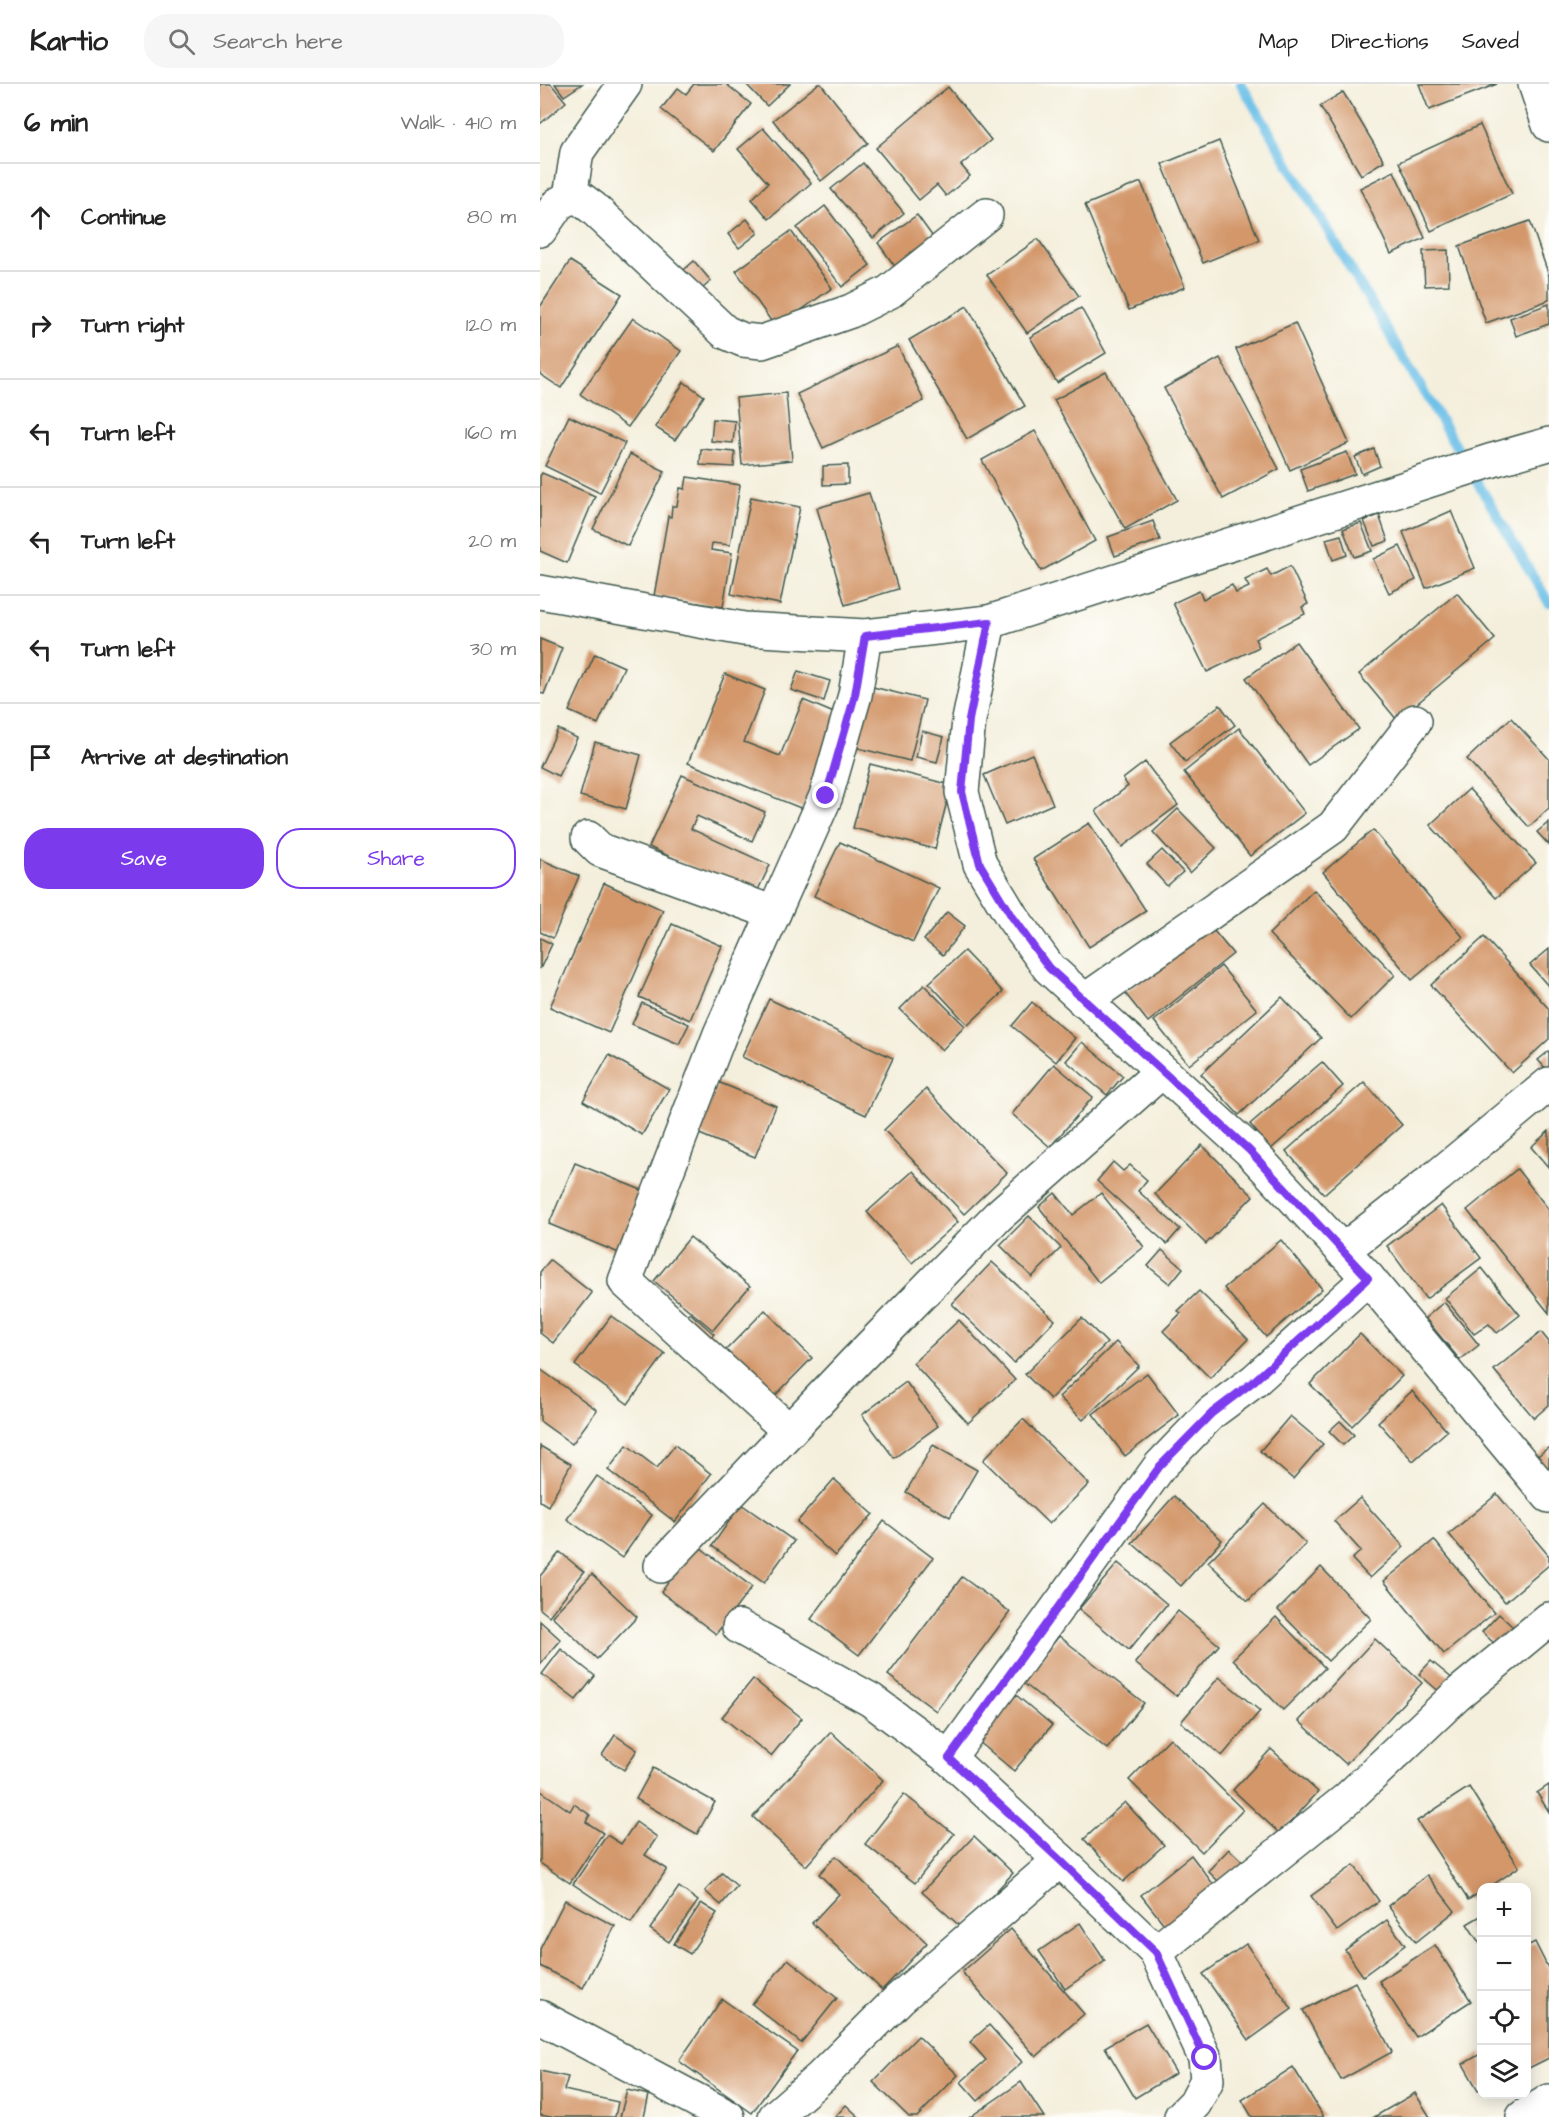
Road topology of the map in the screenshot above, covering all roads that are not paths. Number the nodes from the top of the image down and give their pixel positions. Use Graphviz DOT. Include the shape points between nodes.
graph roads {
  1 [pos="625,84"];
  2 [pos="1535,84"];
  3 [pos="1549,125"];
  4 [pos="570,197"];
  5 [pos="986,215"];
  6 [pos="540,230"];
  7 [pos="1549,444"];
  8 [pos="540,592"];
  9 [pos="989,622"];
  10 [pos="865,636"];
  11 [pos="1415,721"];
  12 [pos="588,838"];
  13 [pos="774,913"];
  14 [pos="1084,1001"];
  15 [pos="1161,1072"];
  16 [pos="1549,1084"];
  17 [pos="1342,1251"];
  18 [pos="1368,1278"];
  19 [pos="789,1431"];
  20 [pos="1549,1497"];
  21 [pos="661,1566"];
  22 [pos="1549,1619"];
  23 [pos="739,1627"];
  24 [pos="949,1758"];
  25 [pos="1060,1860"];
  26 [pos="1156,1952"];
  27 [pos="540,2017"];
  28 [pos="1549,2101"];
  29 [pos="728,2117"];
  30 [pos="776,2117"];
  31 [pos="1181,2117"];
  32 [pos="1523,2117"];
  1 -- 4 [label="street" via="577,152"];
  2 -- 3 [label="street"];
  4 -- 5 [label="street" via="593,208 725,332 743,340 762,342 851,311 889,292"];
  4 -- 6 [label="street" via="558,204"];
  7 -- 9 [label="street"];
  8 -- 10 [label="street" via="744,629"];
  9 -- 10 [label="street"];
  9 -- 14 [label="street" via="969,720 962,792 980,864 1049,968"];
  10 -- 13 [label="street" via="855,695 826,796"];
  11 -- 14 [label="street" via="1333,827"];
  12 -- 13 [label="street" via="600,850"];
  13 -- 19 [label="street" via="720,1034 625,1281"];
  14 -- 15 [label="street"];
  15 -- 17 [label="street" via="1249,1150"];
  15 -- 19 [label="street" via="998,1216"];
  16 -- 17 [label="street"];
  17 -- 18 [label="street"];
  18 -- 20 [label="street"];
  18 -- 24 [label="street" via="1254,1381 1212,1413 1160,1466"];
  19 -- 21 [label="street"];
  22 -- 26 [label="street" via="1457,1695 1347,1799"];
  23 -- 24 [label="street" via="871,1700"];
  24 -- 25 [label="street"];
  25 -- 26 [label="street"];
  25 -- 30 [label="street" via="899,1999"];
  26 -- 31 [label="street" via="1205,2058 1207,2080 1195,2103"];
  27 -- 29 [label="street"];
  28 -- 32 [label="street"];
}
